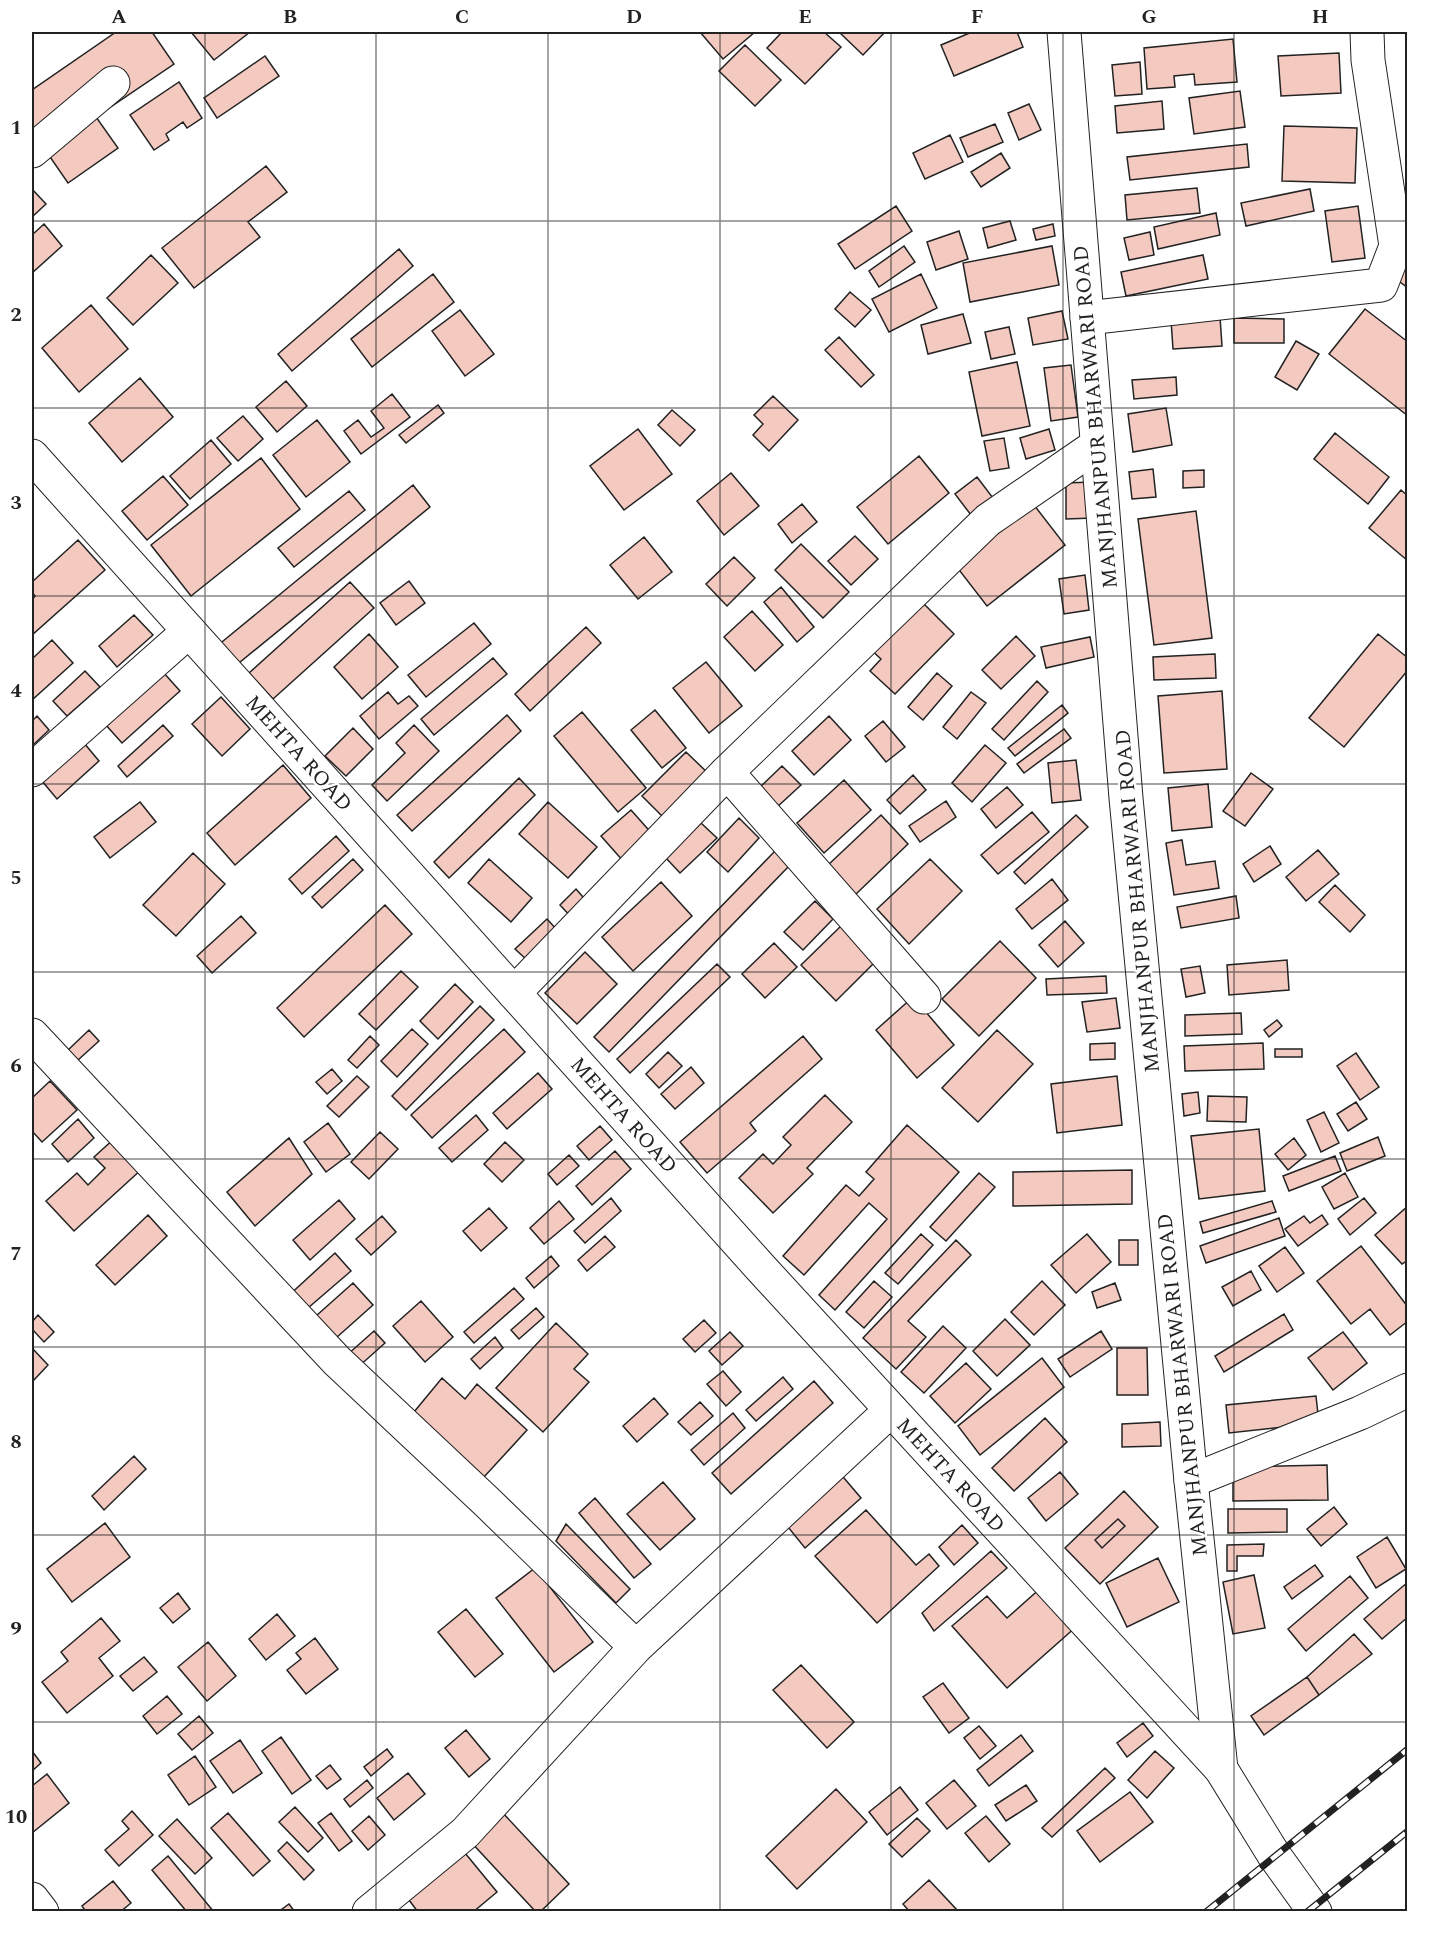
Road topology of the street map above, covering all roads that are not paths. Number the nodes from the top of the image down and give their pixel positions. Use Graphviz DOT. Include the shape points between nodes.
graph roads {
  1 [pos="1064,32"];
  2 [pos="1367,32"];
  3 [pos="112,83"];
  4 [pos="32,151"];
  5 [pos="1087,318"];
  6 [pos="1097,445"];
  7 [pos="32,456"];
  8 [pos="189,631"];
  9 [pos="32,770"];
  10 [pos="727,772"];
  11 [pos="514,993"];
  12 [pos="924,997"];
  13 [pos="32,1035"];
  14 [pos="1407,1390"];
  15 [pos="891,1410"];
  16 [pos="1191,1481"];
  17 [pos="636,1647"];
  18 [pos="1221,1769"];
  19 [pos="32,1899"];
  20 [pos="42,1911"];
  21 [pos="369,1911"];
  22 [pos="1315,1911"];
  1 -- 5 [label="street, MANJHANPUR BHARWARI ROAD"];
  2 -- 5 [label="street" via="1396,246 1381,285"];
  3 -- 4 [label="street"];
  5 -- 6 [label="street, MANJHANPUR BHARWARI ROAD"];
  6 -- 10 [label="street" via="988,520"];
  6 -- 16 [label="street, MANJHANPUR BHARWARI ROAD" via="1127,810"];
  7 -- 8 [label="street, MEHTA ROAD"];
  8 -- 9 [label="street"];
  8 -- 11 [label="street, MEHTA ROAD"];
  10 -- 11 [label="street"];
  10 -- 12 [label="street"];
  11 -- 15 [label="street, MEHTA ROAD"];
  13 -- 17 [label="street" via="337,1361"];
  14 -- 16 [label="street"];
  15 -- 17 [label="street"];
  15 -- 18 [label="street, MEHTA ROAD"];
  16 -- 18 [label="street, MANJHANPUR BHARWARI ROAD"];
  17 -- 21 [label="street" via="465,1833"];
  18 -- 22 [label="street" via="1274,1856"];
  19 -- 20 [label="street"];
}
